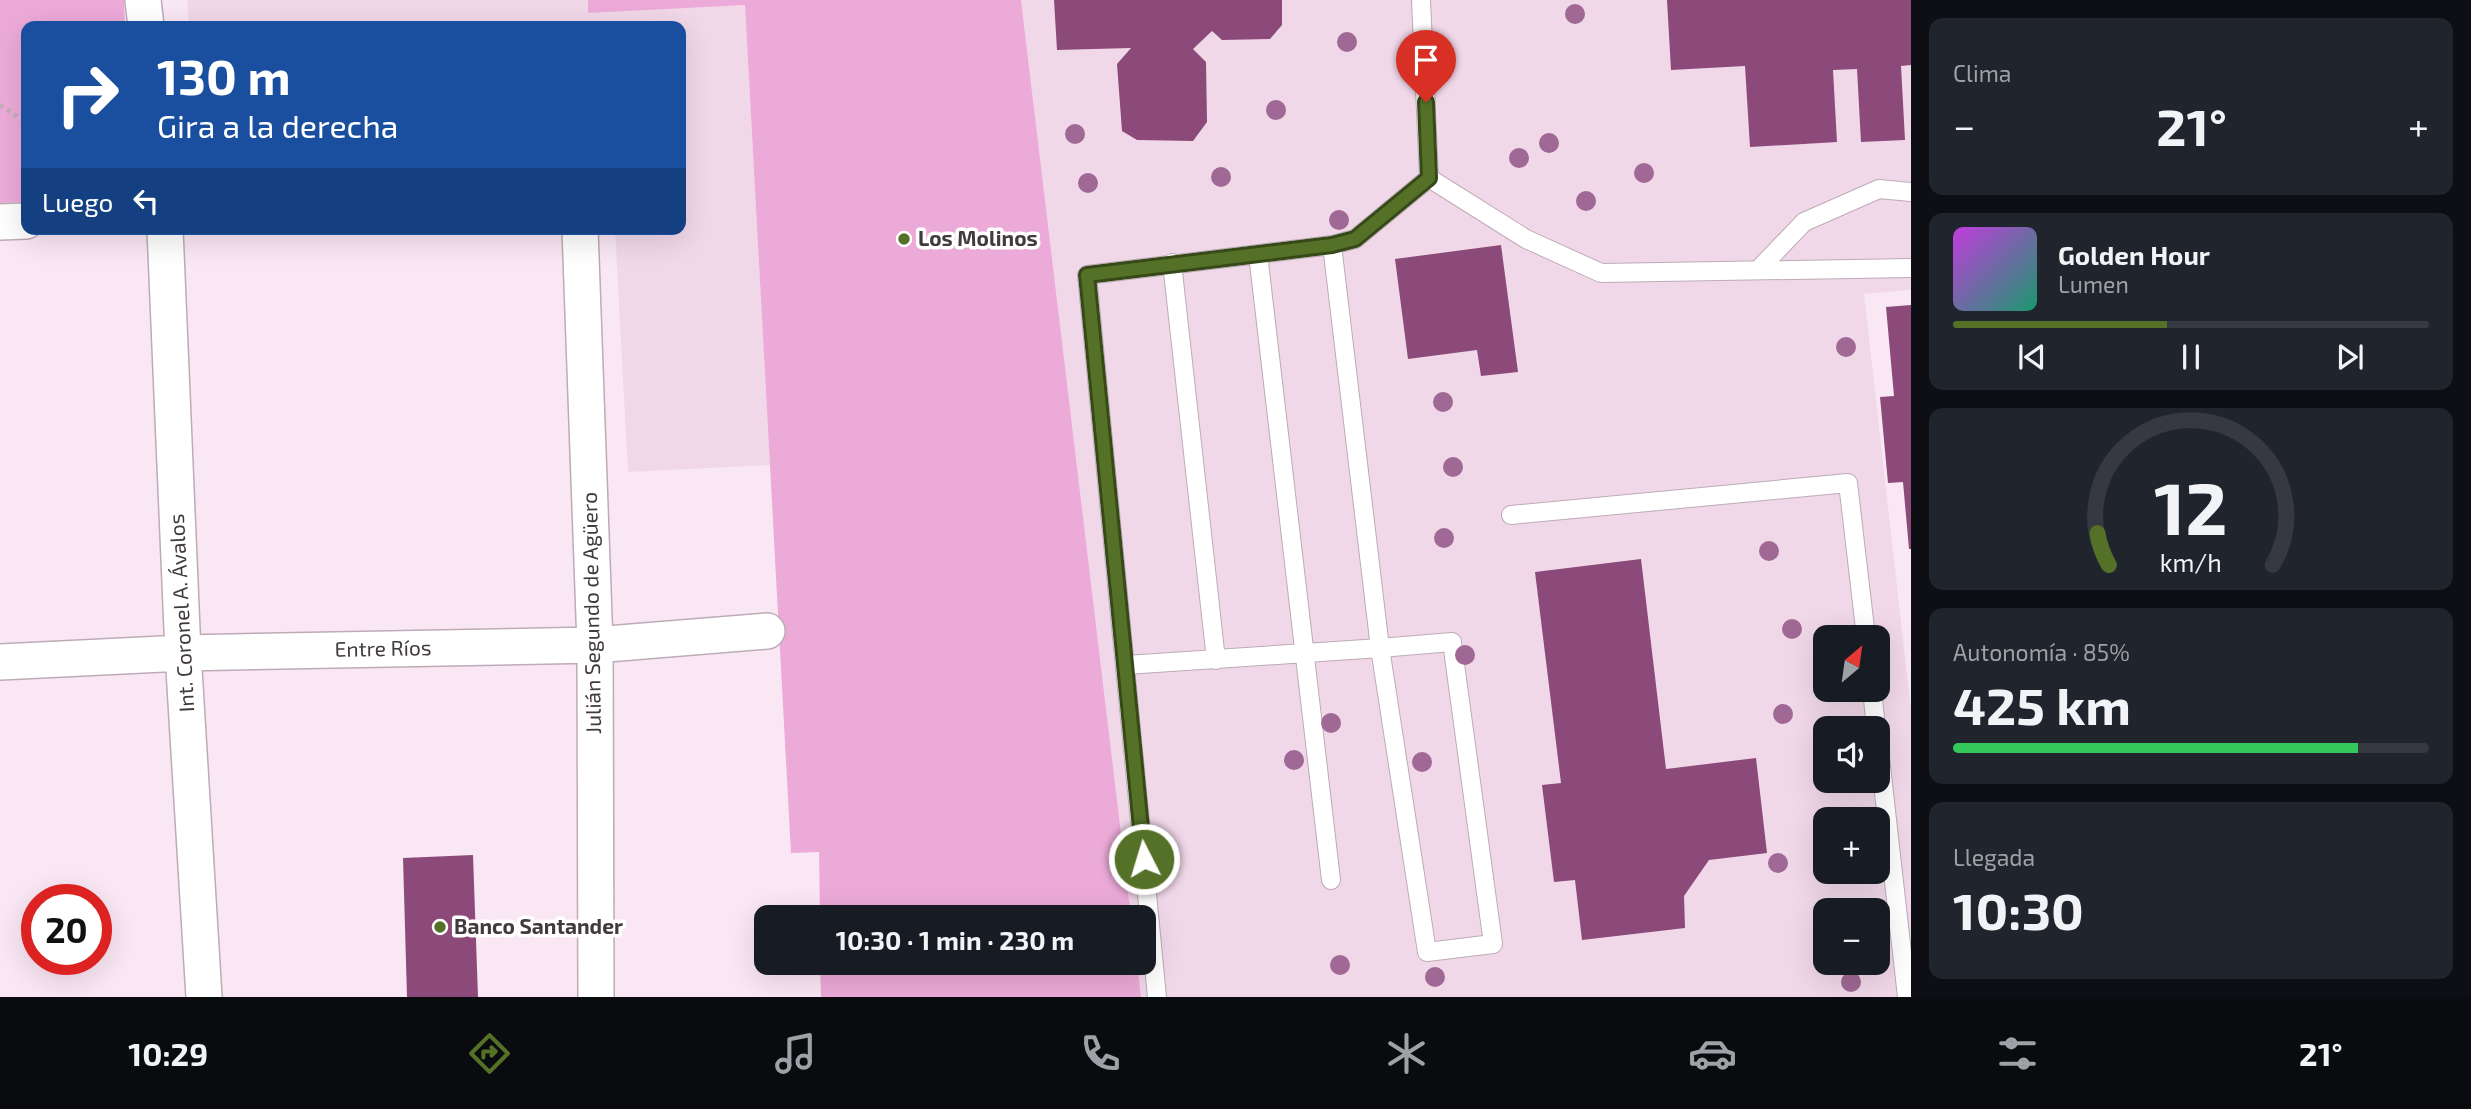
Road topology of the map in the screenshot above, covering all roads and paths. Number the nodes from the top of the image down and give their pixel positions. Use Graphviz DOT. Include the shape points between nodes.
graph roads {
  1 [pos="143,0"];
  2 [pos="1421,0"];
  3 [pos="145,21"];
  4 [pos="0,105"];
  5 [pos="21,119"];
  6 [pos="1429,178"];
  7 [pos="1911,191"];
  8 [pos="21,221"];
  9 [pos="0,222"];
  10 [pos="166,235"];
  11 [pos="580,235"];
  12 [pos="1332,245"];
  13 [pos="1258,254"];
  14 [pos="1172,263"];
  15 [pos="1911,268"];
  16 [pos="1759,269"];
  17 [pos="1511,514"];
  18 [pos="1865,625"];
  19 [pos="767,631"];
  20 [pos="595,645"];
  21 [pos="1380,648"];
  22 [pos="183,653"];
  23 [pos="1304,654"];
  24 [pos="1216,660"];
  25 [pos="0,662"];
  26 [pos="1126,664"];
  27 [pos="1884,793"];
  28 [pos="1331,880"];
  29 [pos="204,997"];
  30 [pos="596,997"];
  31 [pos="1157,997"];
  32 [pos="1907,997"];
  1 -- 3 [label="street"];
  2 -- 6 [label="lane"];
  4 -- 5 [label="path"];
  6 -- 12 [label="lane" via="1355,239"];
  6 -- 16 [label="lane" via="1526,239 1601,272"];
  7 -- 16 [label="lane" via="1879,189 1804,222"];
  8 -- 9 [label="street"];
  10 -- 22 [label="street, Int. Coronel A. Ávalos"];
  11 -- 20 [label="street, Julián Segundo de Agüero"];
  12 -- 13 [label="lane"];
  12 -- 21 [label="lane"];
  13 -- 14 [label="lane"];
  13 -- 23 [label="lane"];
  14 -- 24 [label="lane"];
  14 -- 26 [label="lane" via="1087,275"];
  15 -- 16 [label="lane"];
  17 -- 18 [label="lane" via="1848,483"];
  19 -- 20 [label="street, Entre Ríos"];
  20 -- 22 [label="street, Entre Ríos"];
  20 -- 30 [label="street, Julián Segundo de Agüero"];
  21 -- 21 [label="lane" via="1427,952 1493,944 1452,642"];
  21 -- 23 [label="lane"];
  22 -- 25 [label="street, Entre Ríos"];
  22 -- 29 [label="street, Int. Coronel A. Ávalos"];
  23 -- 24 [label="lane"];
  23 -- 28 [label="lane"];
  24 -- 26 [label="lane"];
  26 -- 31 [label="lane"];
  27 -- 32 [label="lane"];
}
